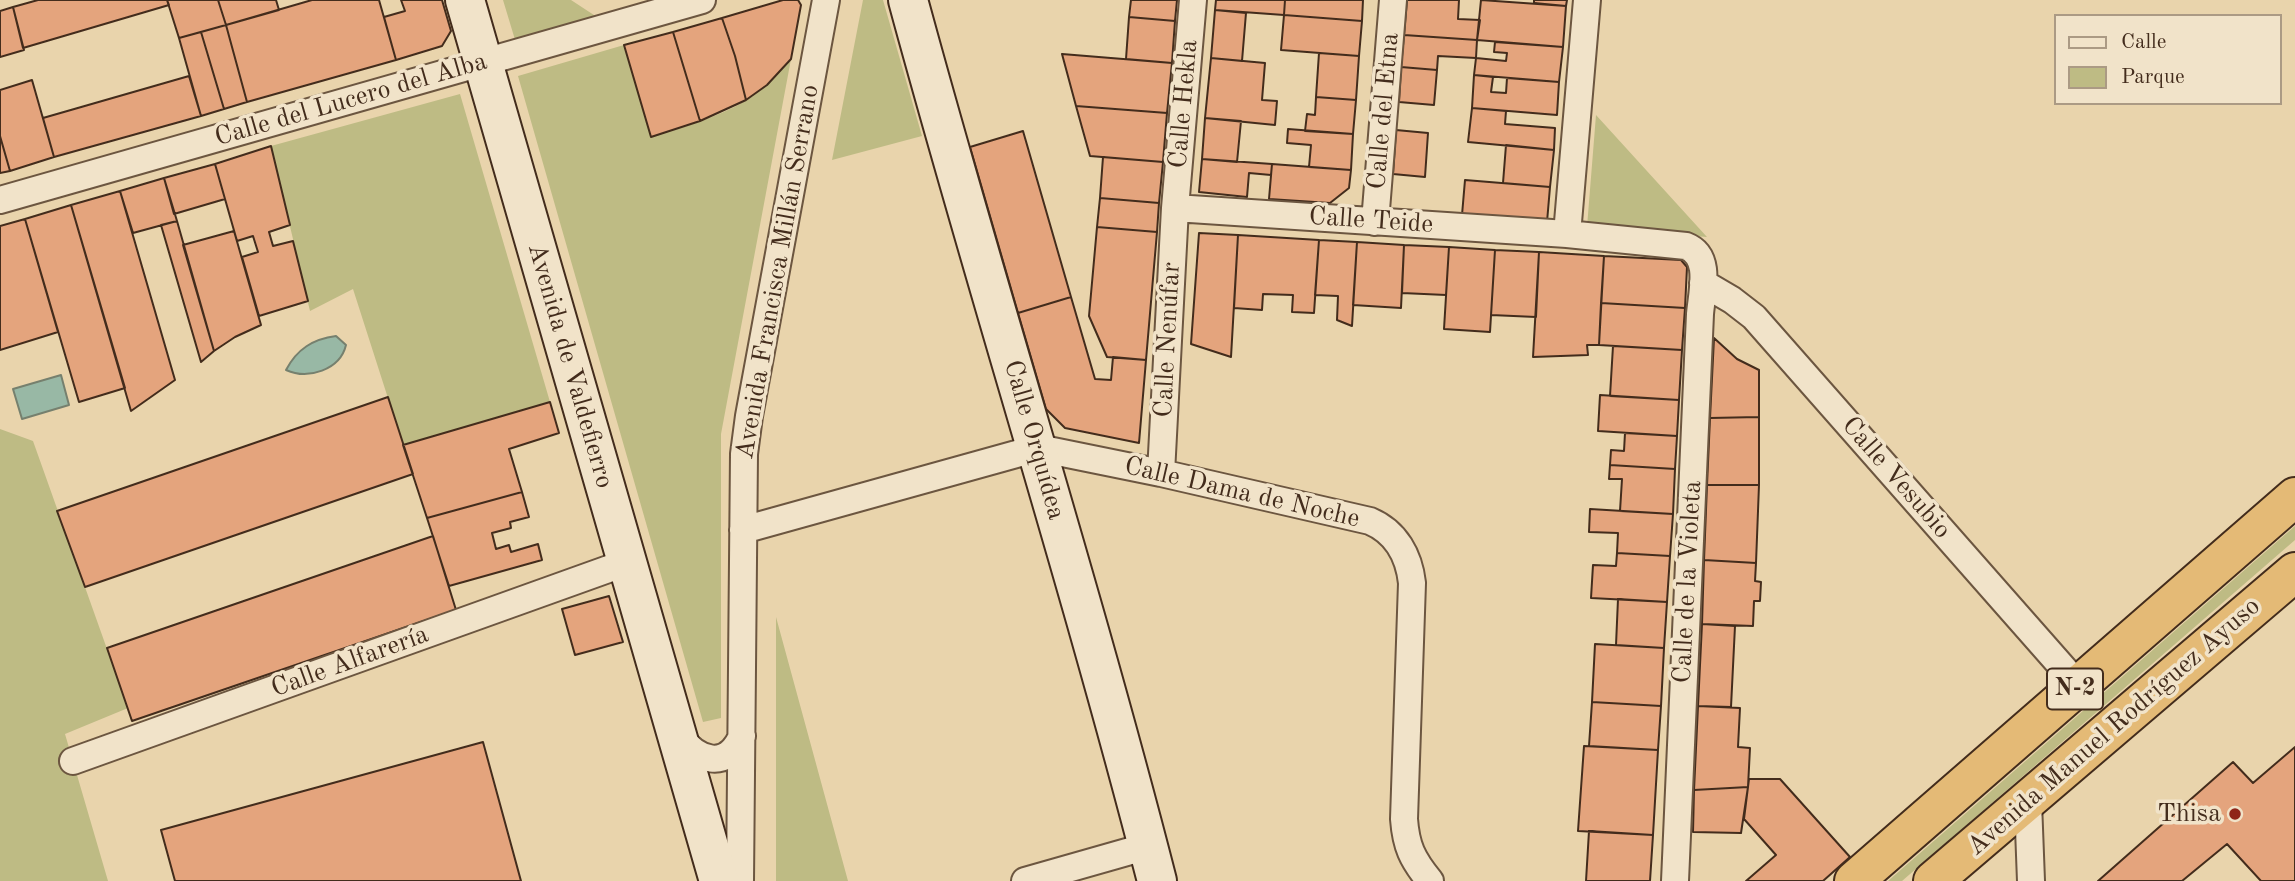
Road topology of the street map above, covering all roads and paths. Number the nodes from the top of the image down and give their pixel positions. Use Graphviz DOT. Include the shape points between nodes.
graph roads {
  1 [pos="465,0"];
  2 [pos="702,0"];
  3 [pos="826,0"];
  4 [pos="908,0"];
  5 [pos="1193,0"];
  6 [pos="1393,0"];
  7 [pos="1587,0"];
  8 [pos="482,62"];
  9 [pos="0,200"];
  10 [pos="1175,208"];
  11 [pos="1375,222"];
  12 [pos="1567,234"];
  13 [pos="1703,283"];
  14 [pos="1038,447"];
  15 [pos="1161,473"];
  16 [pos="2295,497"];
  17 [pos="743,530"];
  18 [pos="628,562"];
  19 [pos="2295,572"];
  20 [pos="2079,686"];
  21 [pos="676,732"];
  22 [pos="742,736"];
  23 [pos="73,761"];
  24 [pos="2028,802"];
  25 [pos="1152,864"];
  26 [pos="719,881"];
  27 [pos="740,881"];
  28 [pos="1025,881"];
  29 [pos="1430,881"];
  30 [pos="1675,881"];
  31 [pos="1854,881"];
  32 [pos="1933,881"];
  33 [pos="2031,881"];
  1 -- 8 [label="street, Avenida de Valdefierro"];
  2 -- 8 [label="street, Calle del Lucero del Alba"];
  3 -- 17 [label="street, Avenida Francisca Millán Serrano" via="749,416"];
  4 -- 14 [label="street, Calle Orquídea"];
  5 -- 10 [label="street, Calle Hekla"];
  6 -- 11 [label="street, Calle del Etna"];
  7 -- 12 [label="street"];
  8 -- 9 [label="street, Calle del Lucero del Alba"];
  8 -- 18 [label="street, Avenida de Valdefierro"];
  10 -- 11 [label="street, Calle Teide"];
  10 -- 15 [label="street, Calle Nenúfar"];
  11 -- 12 [label="street, Calle Teide"];
  12 -- 13 [label="street, Calle Teide" via="1692,248 1702,261"];
  13 -- 20 [label="street, Calle Vesubio" via="1754,317"];
  13 -- 30 [label="street, Calle de la Violeta"];
  14 -- 15 [label="street, Calle Dama de Noche"];
  14 -- 17 [label="street, Calle Dama de Noche"];
  14 -- 25 [label="street, Calle Orquídea"];
  15 -- 29 [label="street, Calle Dama de Noche" via="1370,521 1401,548 1412,583 1406,842"];
  16 -- 20 [label="highway, Avenida Manuel Rodríguez Ayuso / N-2"];
  17 -- 22 [label="street, Avenida Francisca Millán Serrano"];
  18 -- 21 [label="street, Avenida de Valdefierro"];
  18 -- 23 [label="street, Calle Alfarería"];
  19 -- 24 [label="highway, Avenida Manuel Rodríguez Ayuso / N-2"];
  20 -- 31 [label="highway, Avenida Manuel Rodríguez Ayuso / N-2"];
  21 -- 22 [label="street, Avenida de Valdefierro" via="705,759 724,755"];
  21 -- 26 [label="street, Avenida de Valdefierro"];
  22 -- 27 [label="street, Avenida Francisca Millán Serrano"];
  24 -- 32 [label="highway, Avenida Manuel Rodríguez Ayuso / N-2"];
  24 -- 33 [label="street"];
  25 -- 28 [label="street"];
}
